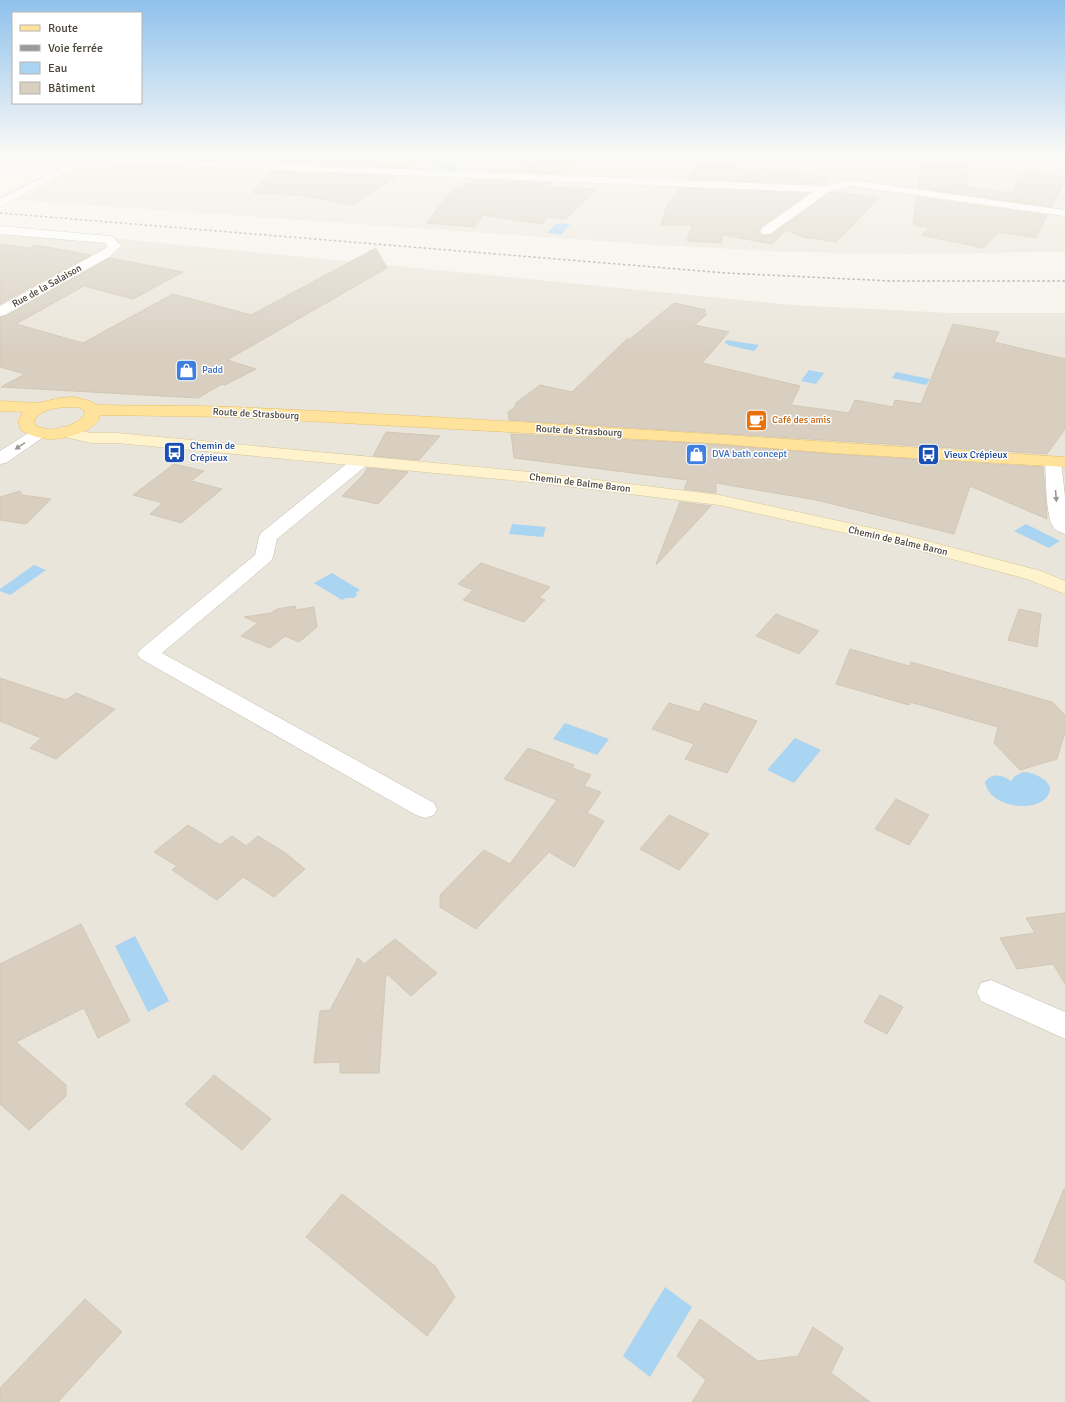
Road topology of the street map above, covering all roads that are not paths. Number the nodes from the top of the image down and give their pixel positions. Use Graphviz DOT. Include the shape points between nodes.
graph roads {
  1 [pos="780,221"];
  2 [pos="0,230"];
  3 [pos="766,231"];
  4 [pos="0,312"];
  5 [pos="0,406"];
  6 [pos="38,408"];
  7 [pos="91,416"];
  8 [pos="0,420"];
  9 [pos="25,423"];
  10 [pos="63,432"];
  11 [pos="39,433"];
  12 [pos="117,438"];
  13 [pos="0,459"];
  14 [pos="361,461"];
  15 [pos="1059,462"];
  16 [pos="1065,528"];
  17 [pos="1065,573"];
  18 [pos="1034,575"];
  19 [pos="1065,588"];
  20 [pos="425,809"];
  21 [pos="991,992"];
  22 [pos="1065,1026"];
  1 -- 3 [label="street"];
  2 -- 4 [label="street, Rue de la Salaison" via="109,240 115,246"];
  5 -- 6 [label="main road"];
  6 -- 7 [label="main road" via="74,402 89,406"];
  6 -- 9 [label="main road" via="26,418"];
  7 -- 10 [label="main road" via="73,430"];
  7 -- 12 [label="street, Chemin de Balme Baron"];
  7 -- 15 [label="main road, Route de Strasbourg" via="240,412 711,438"];
  8 -- 9 [label="main road"];
  9 -- 11 [label="main road" via="27,427"];
  10 -- 11 [label="main road"];
  10 -- 12 [label="street, Chemin de Balme Baron" via="91,438"];
  11 -- 13 [label="street, one-way"];
  12 -- 14 [label="street, Chemin de Balme Baron"];
  14 -- 18 [label="street, Chemin de Balme Baron" via="541,478 719,500 896,539"];
  14 -- 20 [label="street" via="268,537 264,557 148,654"];
  15 -- 16 [label="street, one-way" via="1058,516 1060,524"];
  17 -- 18 [label="street, Chemin de Balme Baron"];
  18 -- 19 [label="street, Chemin de Balme Baron"];
  21 -- 22 [label="street"];
}
